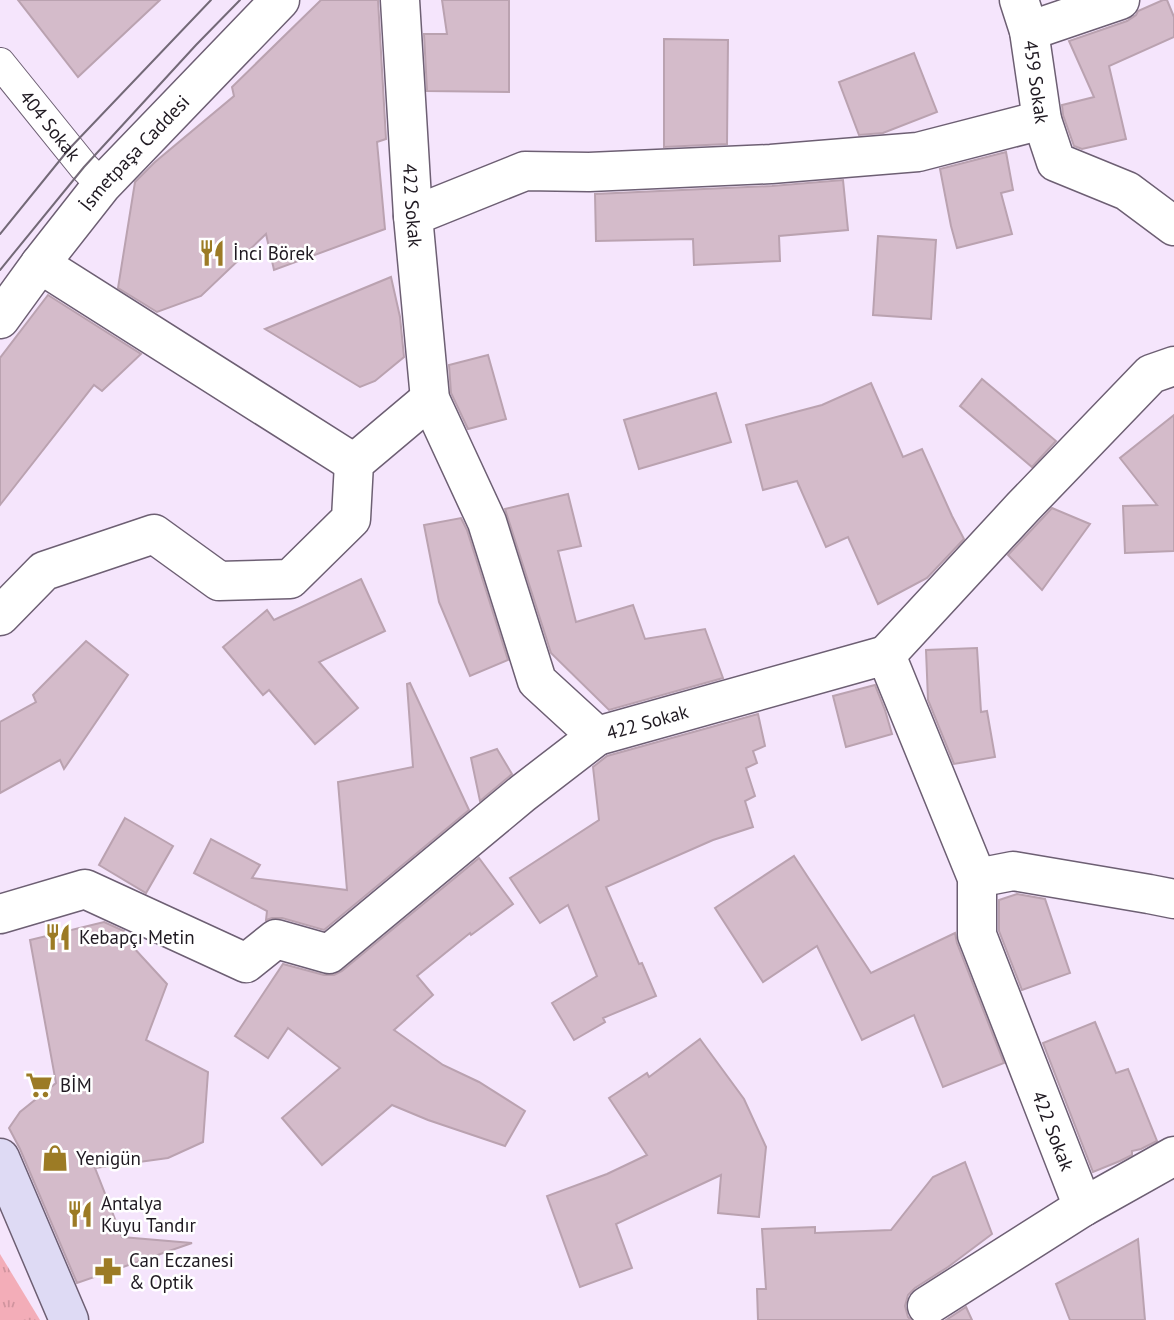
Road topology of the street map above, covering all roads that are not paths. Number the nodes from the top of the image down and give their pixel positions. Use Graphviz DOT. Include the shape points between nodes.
graph roads {
  1 [pos="280,0"];
  2 [pos="400,0"];
  3 [pos="1120,0"];
  4 [pos="1024,15"];
  5 [pos="0,63"];
  6 [pos="1042,120"];
  7 [pos="102,186"];
  8 [pos="413,216"];
  9 [pos="1174,226"];
  10 [pos="40,264"];
  11 [pos="0,319"];
  12 [pos="1174,366"];
  13 [pos="430,399"];
  14 [pos="354,463"];
  15 [pos="0,616"];
  16 [pos="886,655"];
  17 [pos="597,736"];
  18 [pos="977,878"];
  19 [pos="1174,899"];
  20 [pos="0,914"];
  21 [pos="1174,1156"];
  22 [pos="0,1158"];
  23 [pos="1083,1206"];
  24 [pos="927,1306"];
  25 [pos="69,1320"];
  1 -- 7 [label="street, İsmetpaşa Caddesi"];
  2 -- 8 [label="street, 422 Sokak"];
  3 -- 4 [label="street"];
  4 -- 6 [label="street, 459 Sokak"];
  5 -- 7 [label="street, 404 Sokak"];
  6 -- 8 [label="street" via="918,152 771,164 525,171"];
  6 -- 9 [label="street, 459 Sokak" via="1056,162 1127,191"];
  7 -- 10 [label="street, İsmetpaşa Caddesi"];
  8 -- 13 [label="street, 422 Sokak"];
  10 -- 11 [label="street, İsmetpaşa Caddesi"];
  10 -- 14 [label="street"];
  12 -- 16 [label="street" via="1151,374"];
  13 -- 14 [label="street"];
  13 -- 17 [label="street, 422 Sokak" via="488,522 537,681"];
  14 -- 15 [label="street" via="351,519 290,579 219,581 154,534 44,571"];
  16 -- 17 [label="street, 422 Sokak"];
  16 -- 18 [label="street, 422 Sokak"];
  17 -- 20 [label="street" via="329,954 276,939 246,963 85,889"];
  18 -- 19 [label="street" via="1013,872"];
  18 -- 23 [label="street, 422 Sokak" via="977,935"];
  21 -- 23 [label="street"];
  22 -- 25 [label="main road"];
  23 -- 24 [label="street"];
}
